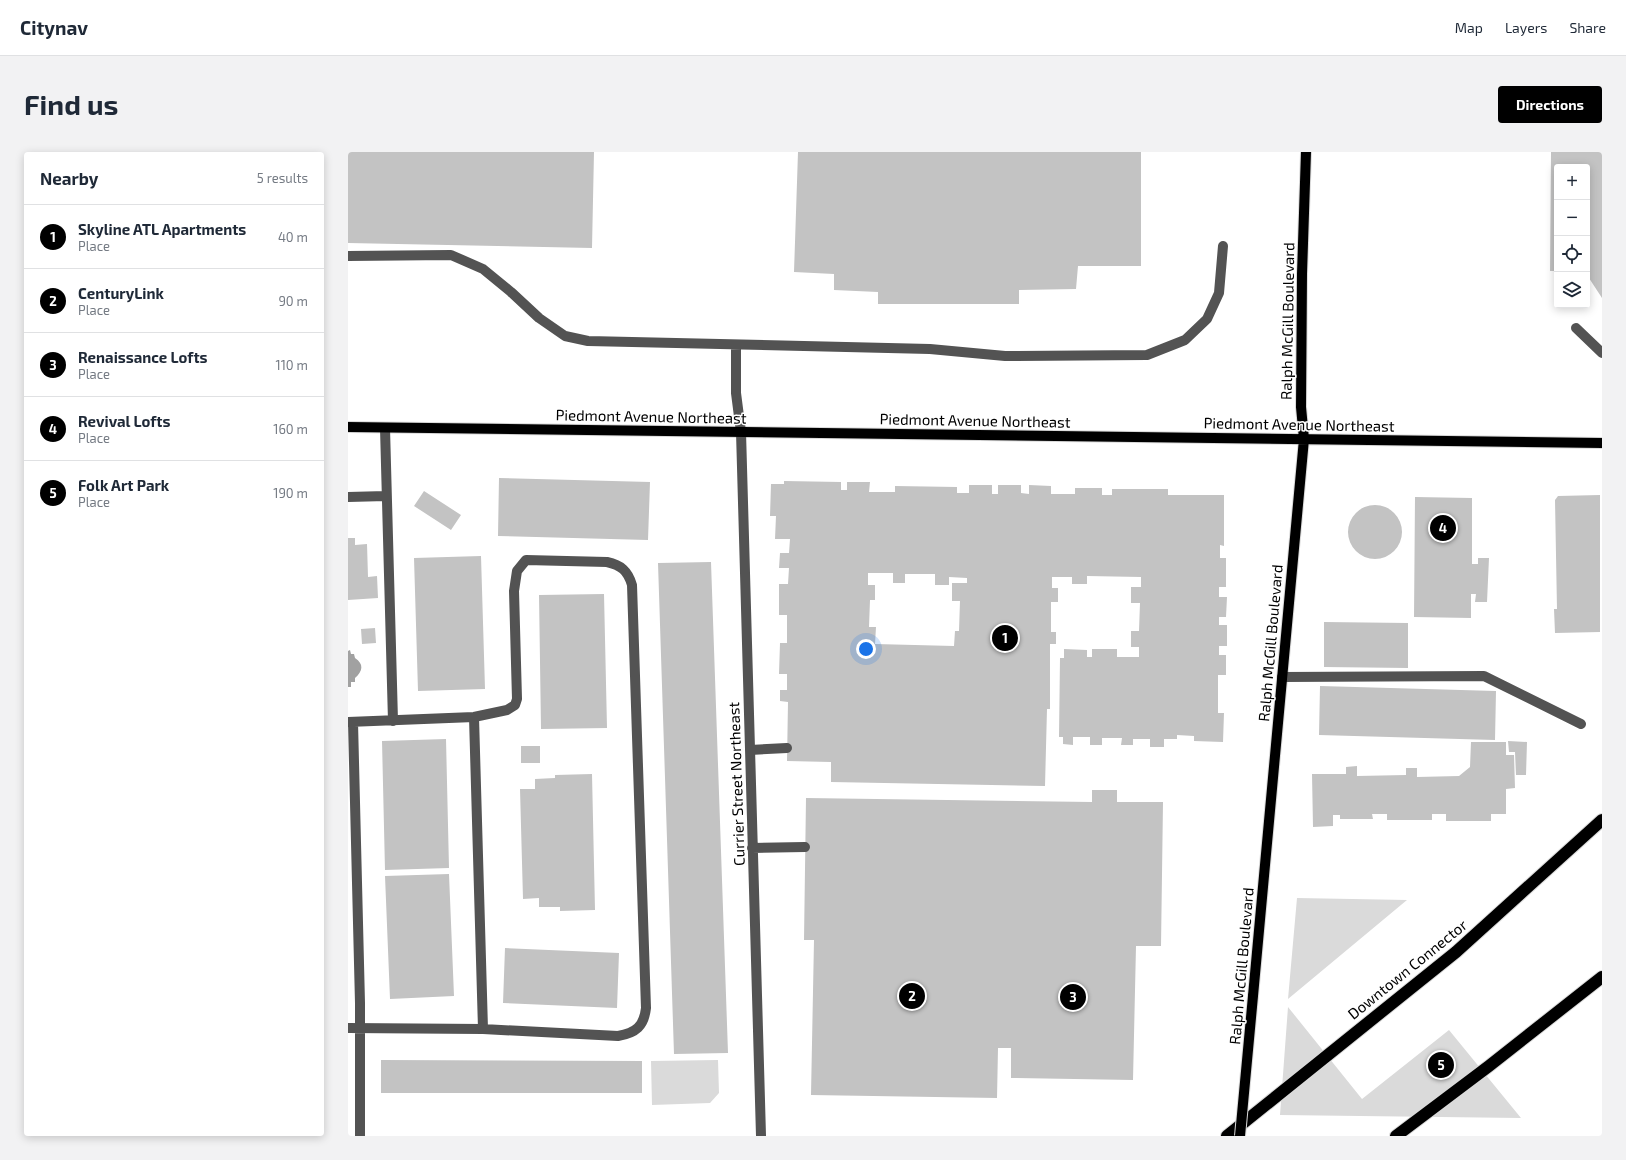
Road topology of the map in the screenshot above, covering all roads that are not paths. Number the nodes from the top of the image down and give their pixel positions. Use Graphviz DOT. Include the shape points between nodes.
graph roads {
  1 [pos="1306,152"];
  2 [pos="1223,246"];
  3 [pos="348,256"];
  4 [pos="1576,328"];
  5 [pos="736,345"];
  6 [pos="1602,353"];
  7 [pos="348,427"];
  8 [pos="385,428"];
  9 [pos="741,432"];
  10 [pos="1304,439"];
  11 [pos="1602,443"];
  12 [pos="386,496"];
  13 [pos="348,497"];
  14 [pos="1282,677"];
  15 [pos="474,718"];
  16 [pos="393,721"];
  17 [pos="350,722"];
  18 [pos="1581,724"];
  19 [pos="787,748"];
  20 [pos="750,750"];
  21 [pos="1602,820"];
  22 [pos="805,847"];
  23 [pos="752,848"];
  24 [pos="1602,977"];
  25 [pos="348,1028"];
  26 [pos="360,1028"];
  27 [pos="484,1029"];
  28 [pos="360,1136"];
  29 [pos="761,1136"];
  30 [pos="1227,1136"];
  31 [pos="1240,1136"];
  32 [pos="1396,1136"];
  1 -- 10 [label="main road, Ralph McGill Boulevard" via="1301,407"];
  2 -- 5 [label="street" via="1219,293 1207,319 1185,340 1146,355 1005,356 930,350"];
  3 -- 5 [label="street" via="452,255 483,269 539,318 565,336 588,341"];
  4 -- 6 [label="street"];
  5 -- 9 [label="street, Currier Street Northeast" via="736,393"];
  7 -- 8 [label="main road, Piedmont Avenue Northeast"];
  8 -- 9 [label="main road, Piedmont Avenue Northeast"];
  8 -- 12 [label="street"];
  9 -- 10 [label="main road, Piedmont Avenue Northeast"];
  9 -- 20 [label="street, Currier Street Northeast"];
  10 -- 11 [label="main road, Piedmont Avenue Northeast"];
  10 -- 14 [label="main road, Ralph McGill Boulevard"];
  12 -- 13 [label="street"];
  12 -- 16 [label="street"];
  14 -- 18 [label="street" via="1484,676"];
  14 -- 31 [label="main road, Ralph McGill Boulevard, bridge"];
  15 -- 16 [label="street"];
  15 -- 27 [label="street"];
  15 -- 27 [label="street" via="507,710 515,705 517,699 514,591 517,571 526,560 607,562 624,569 632,584 645,1019 630,1034 618,1036"];
  16 -- 17 [label="street"];
  17 -- 26 [label="street"];
  19 -- 20 [label="street"];
  20 -- 23 [label="street, Currier Street Northeast"];
  21 -- 30 [label="highway, Downtown Connector" via="1456,952"];
  22 -- 23 [label="street"];
  23 -- 29 [label="street, Currier Street Northeast"];
  24 -- 32 [label="highway"];
  25 -- 26 [label="street"];
  26 -- 27 [label="street"];
  26 -- 28 [label="street"];
}
